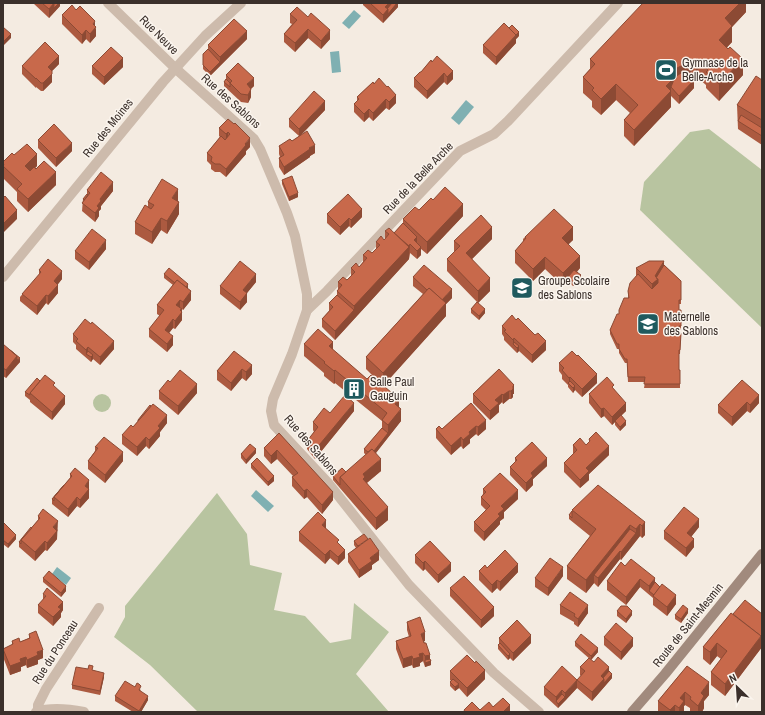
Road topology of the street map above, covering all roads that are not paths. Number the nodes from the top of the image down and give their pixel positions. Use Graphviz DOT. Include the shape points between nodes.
graph roads {
  1 [pos="108,3"];
  2 [pos="240,3"];
  3 [pos="618,3"];
  4 [pos="175,68"];
  5 [pos="3,277"];
  6 [pos="308,310"];
  7 [pos="762,554"];
  8 [pos="99,608"];
  9 [pos="37,712"];
  10 [pos="84,712"];
  11 [pos="539,712"];
  12 [pos="632,712"];
  1 -- 4 [label="street, Rue Neuve"];
  2 -- 4 [label="street, Rue des Moines"];
  3 -- 6 [label="street, Rue de la Belle Arche" via="508,121 494,134 460,151"];
  4 -- 5 [label="street, Rue des Moines"];
  4 -- 6 [label="street, Rue des Sablons" via="254,140 260,149 295,236"];
  6 -- 11 [label="street, Rue des Sablons" via="273,399 271,411 274,425 329,484 409,585 494,673"];
  7 -- 12 [label="main road, Route de Saint-Mesmin"];
  8 -- 9 [label="street, Rue du Ponceau" via="46,689"];
  9 -- 10 [label="street, Rue du Ponceau" via="67,709"];
}
